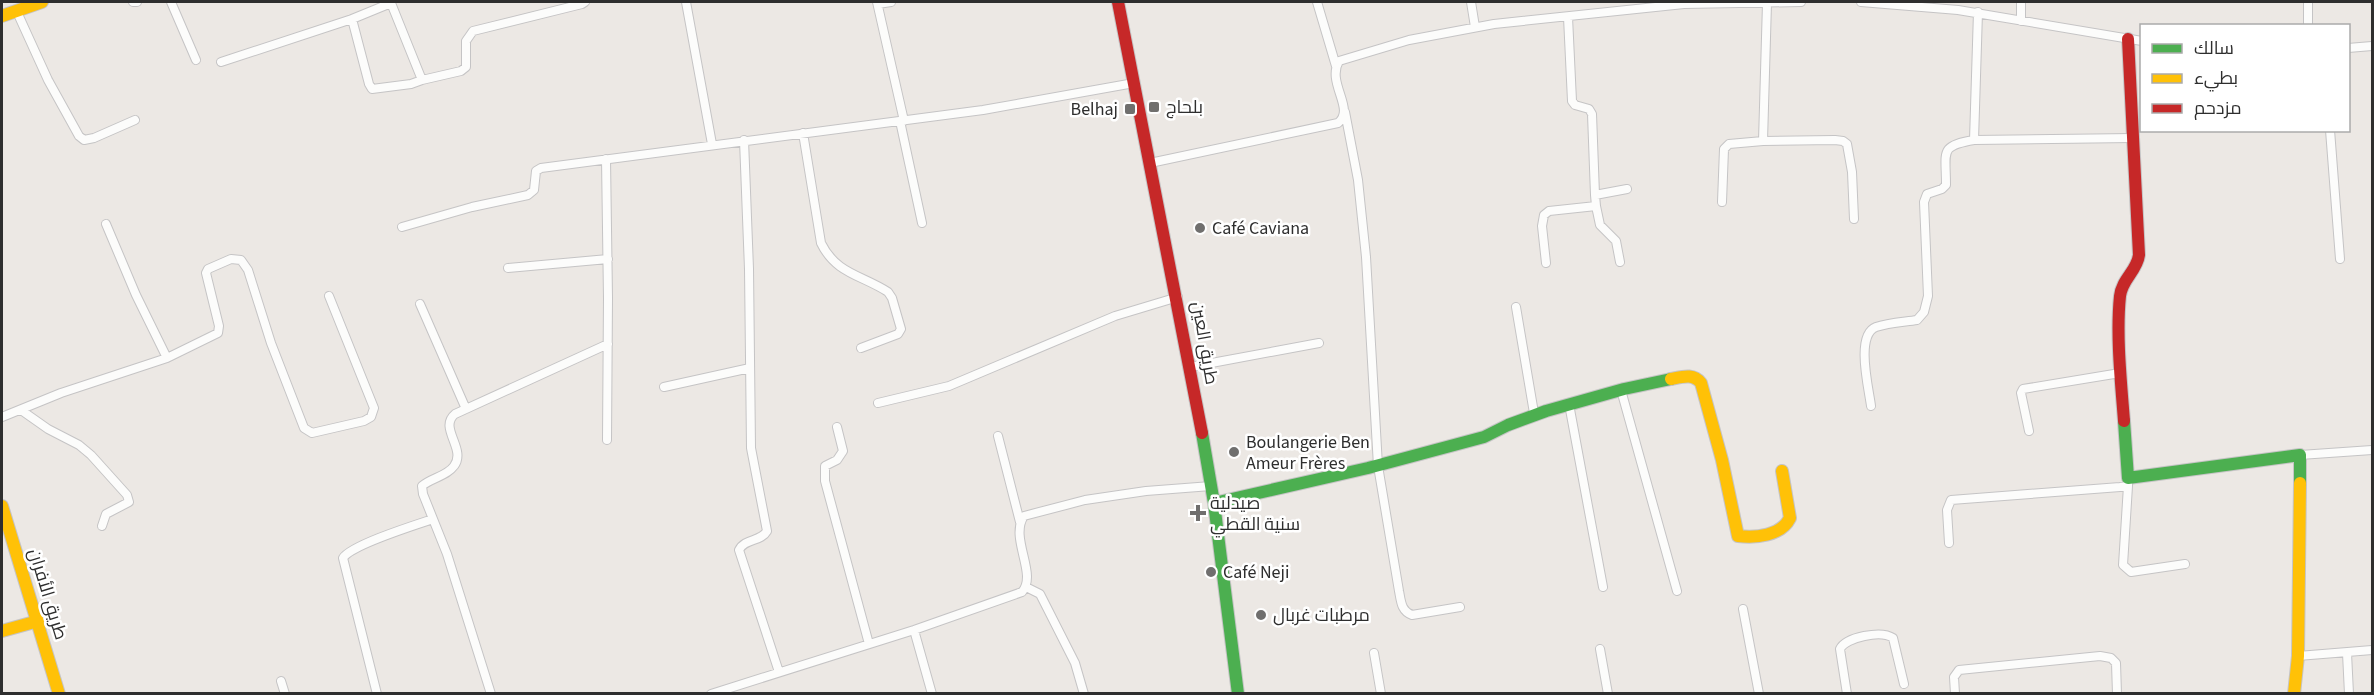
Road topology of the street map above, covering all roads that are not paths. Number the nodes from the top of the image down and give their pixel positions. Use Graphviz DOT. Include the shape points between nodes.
graph roads {
  1 [pos="42,2"];
  2 [pos="171,2"];
  3 [pos="391,2"];
  4 [pos="585,2"];
  5 [pos="686,2"];
  6 [pos="891,2"];
  7 [pos="1118,2"];
  8 [pos="1317,2"];
  9 [pos="1471,2"];
  10 [pos="1801,2"];
  11 [pos="1861,2"];
  12 [pos="2021,2"];
  13 [pos="2308,2"];
  14 [pos="878,3"];
  15 [pos="1684,3"];
  16 [pos="1767,3"];
  17 [pos="1913,3"];
  18 [pos="1959,6"];
  19 [pos="17,12"];
  20 [pos="1978,12"];
  21 [pos="2,16"];
  22 [pos="1568,17"];
  23 [pos="352,20"];
  24 [pos="2021,21"];
  25 [pos="2308,24"];
  26 [pos="1475,27"];
  27 [pos="2128,39"];
  28 [pos="2140,41"];
  29 [pos="2373,46"];
  30 [pos="2350,48"];
  31 [pos="196,60"];
  32 [pos="221,62"];
  33 [pos="1336,66"];
  34 [pos="422,80"];
  35 [pos="1134,83"];
  36 [pos="1345,111"];
  37 [pos="135,120"];
  38 [pos="902,121"];
  39 [pos="2330,132"];
  40 [pos="803,133"];
  41 [pos="2133,138"];
  42 [pos="744,140"];
  43 [pos="1974,140"];
  44 [pos="1763,141"];
  45 [pos="712,144"];
  46 [pos="606,159"];
  47 [pos="1150,163"];
  48 [pos="1627,189"];
  49 [pos="1595,195"];
  50 [pos="1722,202"];
  51 [pos="1596,206"];
  52 [pos="1854,219"];
  53 [pos="922,223"];
  54 [pos="106,224"];
  55 [pos="402,227"];
  56 [pos="608,259"];
  57 [pos="2340,260"];
  58 [pos="1620,262"];
  59 [pos="1546,263"];
  60 [pos="508,268"];
  61 [pos="329,296"];
  62 [pos="1178,297"];
  63 [pos="420,304"];
  64 [pos="1516,307"];
  65 [pos="1318,343"];
  66 [pos="608,344"];
  67 [pos="861,348"];
  68 [pos="167,358"];
  69 [pos="1190,367"];
  70 [pos="750,368"];
  71 [pos="2120,374"];
  72 [pos="664,387"];
  73 [pos="1621,390"];
  74 [pos="878,404"];
  75 [pos="1569,404"];
  76 [pos="1871,406"];
  77 [pos="466,409"];
  78 [pos="21,410"];
  79 [pos="1534,413"];
  80 [pos="2,417"];
  81 [pos="837,427"];
  82 [pos="2029,431"];
  83 [pos="998,436"];
  84 [pos="607,440"];
  85 [pos="2373,450"];
  86 [pos="2300,455"];
  87 [pos="1378,466"];
  88 [pos="1782,471"];
  89 [pos="2128,482"];
  90 [pos="1211,486"];
  91 [pos="1214,503"];
  92 [pos="2,506"];
  93 [pos="433,519"];
  94 [pos="1020,522"];
  95 [pos="102,526"];
  96 [pos="1949,543"];
  97 [pos="2185,564"];
  98 [pos="1026,587"];
  99 [pos="1603,587"];
  100 [pos="1677,591"];
  101 [pos="1460,607"];
  102 [pos="1743,609"];
  103 [pos="38,621"];
  104 [pos="914,630"];
  105 [pos="2,631"];
  106 [pos="869,644"];
  107 [pos="1600,649"];
  108 [pos="2373,650"];
  109 [pos="1374,652"];
  110 [pos="2347,652"];
  111 [pos="2298,656"];
  112 [pos="779,672"];
  113 [pos="281,681"];
  114 [pos="1904,684"];
  115 [pos="59,693"];
  116 [pos="285,693"];
  117 [pos="377,693"];
  118 [pos="490,693"];
  119 [pos="711,693"];
  120 [pos="932,693"];
  121 [pos="1084,693"];
  122 [pos="1238,693"];
  123 [pos="1381,693"];
  124 [pos="1608,693"];
  125 [pos="1759,693"];
  126 [pos="1847,693"];
  127 [pos="1955,693"];
  128 [pos="2117,693"];
  129 [pos="2294,693"];
  130 [pos="2349,693"];
  1 -- 19 [label="street"];
  2 -- 31 [label="street"];
  3 -- 23 [label="street"];
  3 -- 34 [label="street"];
  4 -- 34 [label="street" via="473,31 466,40 466,67"];
  5 -- 45 [label="street"];
  6 -- 14 [label="street"];
  7 -- 35 [label="street, طريق العين"];
  8 -- 33 [label="street"];
  9 -- 26 [label="street"];
  10 -- 16 [label="street"];
  11 -- 17 [label="street"];
  12 -- 24 [label="street"];
  13 -- 25 [label="street"];
  14 -- 38 [label="street"];
  15 -- 16 [label="street"];
  15 -- 22 [label="street"];
  16 -- 44 [label="street"];
  17 -- 18 [label="street"];
  18 -- 20 [label="street"];
  19 -- 21 [label="street"];
  19 -- 37 [label="street" via="79,136 84,140 94,138"];
  20 -- 24 [label="street"];
  20 -- 43 [label="street"];
  22 -- 26 [label="street"];
  22 -- 49 [label="street" via="1572,101 1592,114"];
  23 -- 32 [label="street"];
  23 -- 34 [label="street" via="372,89"];
  24 -- 27 [label="street"];
  26 -- 33 [label="street" via="1342,58"];
  27 -- 28 [label="street"];
  27 -- 41 [label="street"];
  29 -- 30 [label="street"];
  33 -- 36 [label="street" via="1334,74"];
  35 -- 38 [label="street"];
  35 -- 47 [label="street, طريق العين"];
  36 -- 47 [label="street" via="1338,123"];
  36 -- 87 [label="street" via="1358,180 1366,257"];
  38 -- 40 [label="street"];
  38 -- 53 [label="street"];
  39 -- 57 [label="street"];
  40 -- 42 [label="street"];
  40 -- 67 [label="street" via="825,252 835,264 888,292 896,309 901,329 898,334"];
  41 -- 43 [label="street"];
  41 -- 71 [label="street" via="2139,255 2138,265 2121,287"];
  42 -- 45 [label="street"];
  42 -- 70 [label="street"];
  43 -- 76 [label="street" via="1949,147 1946,184 1927,194 1924,202 1928,296 1924,312 1917,320 1874,327 1866,336 1863,348"];
  44 -- 50 [label="street" via="1729,144 1724,149"];
  44 -- 52 [label="street" via="1847,144"];
  45 -- 46 [label="street"];
  46 -- 55 [label="street" via="541,168 536,171 534,190 528,195"];
  46 -- 56 [label="street"];
  47 -- 62 [label="street, طريق العين"];
  48 -- 49 [label="street"];
  49 -- 51 [label="street"];
  51 -- 58 [label="street" via="1600,225 1616,241"];
  51 -- 59 [label="street" via="1549,211 1544,215"];
  54 -- 68 [label="street"];
  56 -- 60 [label="street"];
  56 -- 66 [label="street"];
  61 -- 68 [label="street" via="374,408 371,417 364,421 312,433 304,428 248,270 241,260 231,259 206,273 218,333"];
  62 -- 69 [label="street, طريق العين"];
  62 -- 74 [label="street" via="1115,316 949,386"];
  63 -- 77 [label="street"];
  64 -- 79 [label="street"];
  65 -- 69 [label="street"];
  66 -- 77 [label="street"];
  66 -- 84 [label="street"];
  68 -- 78 [label="street"];
  69 -- 90 [label="street, طريق العين"];
  70 -- 72 [label="street"];
  70 -- 112 [label="street" via="751,448 767,531 761,538 741,546 739,555"];
  71 -- 82 [label="street" via="2023,389"];
  71 -- 89 [label="street"];
  73 -- 75 [label="street"];
  73 -- 88 [label="street" via="1685,376 1699,379 1738,536 1771,532 1787,524 1790,518"];
  73 -- 100 [label="street"];
  75 -- 79 [label="street"];
  75 -- 99 [label="street"];
  77 -- 93 [label="street" via="449,420 457,446 455,465 422,486"];
  78 -- 80 [label="street"];
  78 -- 95 [label="street" via="91,454 127,495 129,502 106,514"];
  79 -- 87 [label="street" via="1484,437"];
  81 -- 106 [label="street" via="843,451 837,460 825,466 825,481"];
  83 -- 94 [label="street"];
  85 -- 86 [label="street"];
  86 -- 89 [label="street"];
  86 -- 111 [label="street"];
  87 -- 91 [label="street"];
  87 -- 101 [label="street" via="1403,608 1412,615"];
  89 -- 96 [label="street" via="1951,500 1947,510"];
  89 -- 97 [label="street" via="2122,560 2126,570"];
  90 -- 91 [label="street, طريق العين"];
  90 -- 94 [label="street" via="1085,500 1024,516"];
  91 -- 122 [label="street, طريق العين"];
  92 -- 103 [label="street, طريق الأفران"];
  93 -- 117 [label="street" via="374,541 343,558"];
  93 -- 118 [label="street"];
  94 -- 98 [label="street"];
  98 -- 104 [label="street" via="1010,597"];
  98 -- 121 [label="street" via="1040,594 1075,663"];
  102 -- 125 [label="street"];
  103 -- 105 [label="street"];
  103 -- 115 [label="street, طريق الأفران"];
  104 -- 106 [label="street"];
  104 -- 120 [label="street"];
  106 -- 112 [label="street"];
  107 -- 124 [label="street"];
  108 -- 110 [label="street"];
  109 -- 123 [label="street"];
  110 -- 111 [label="street"];
  110 -- 130 [label="street"];
  111 -- 129 [label="street"];
  112 -- 119 [label="street"];
  113 -- 116 [label="street"];
  114 -- 126 [label="street" via="1893,638 1878,635 1842,645"];
  127 -- 128 [label="street" via="1954,677 1959,670 2100,656 2116,663"];
}
